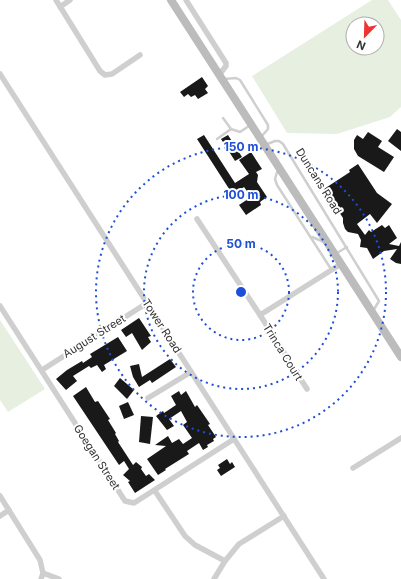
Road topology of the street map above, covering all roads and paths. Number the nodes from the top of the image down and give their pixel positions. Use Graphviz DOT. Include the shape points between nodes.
graph roads {
  1 [pos="56,0"];
  2 [pos="70,0"];
  3 [pos="171,0"];
  4 [pos="186,0"];
  5 [pos="60,7"];
  6 [pos="140,55"];
  7 [pos="0,74"];
  8 [pos="221,77"];
  9 [pos="223,118"];
  10 [pos="252,125"];
  11 [pos="231,129"];
  12 [pos="260,138"];
  13 [pos="217,139"];
  14 [pos="265,146"];
  15 [pos="278,167"];
  16 [pos="197,219"];
  17 [pos="309,234"];
  18 [pos="328,244"];
  19 [pos="347,247"];
  20 [pos="335,254"];
  21 [pos="341,264"];
  22 [pos="332,269"];
  23 [pos="147,303"];
  24 [pos="0,306"];
  25 [pos="372,312"];
  26 [pos="260,315"];
  27 [pos="401,357"];
  28 [pos="42,370"];
  29 [pos="191,372"];
  30 [pos="307,389"];
  31 [pos="148,398"];
  32 [pos="401,438"];
  33 [pos="234,440"];
  34 [pos="353,468"];
  35 [pos="155,491"];
  36 [pos="0,496"];
  37 [pos="9,510"];
  38 [pos="0,516"];
  39 [pos="284,516"];
  40 [pos="225,561"];
  41 [pos="43,573"];
  42 [pos="41,579"];
  43 [pos="59,579"];
  44 [pos="214,579"];
  45 [pos="324,579"];
  1 -- 5 [label="street"];
  2 -- 5 [label="street"];
  3 -- 8 [label="main road"];
  4 -- 8 [label="street" via="226,63"];
  5 -- 6 [label="street" via="105,75 112,74"];
  7 -- 23 [label="street, Tower Road"];
  8 -- 10 [label="main road"];
  8 -- 12 [label="lane" via="240,80 268,126"];
  9 -- 11 [label="lane"];
  10 -- 11 [label="lane" via="240,132"];
  10 -- 12 [label="main road"];
  11 -- 13 [label="lane"];
  12 -- 14 [label="main road"];
  14 -- 15 [label="main road"];
  14 -- 19 [label="lane, Duncans Road" via="275,141 283,144"];
  15 -- 17 [label="lane" via="275,182"];
  15 -- 18 [label="main road"];
  16 -- 26 [label="street, Trinca Court"];
  17 -- 18 [label="lane" via="316,240"];
  17 -- 22 [label="lane"];
  18 -- 20 [label="main road"];
  19 -- 20 [label="lane"];
  19 -- 25 [label="lane, Duncans Road" via="379,301"];
  20 -- 21 [label="main road"];
  21 -- 22 [label="street"];
  21 -- 25 [label="main road"];
  22 -- 26 [label="street"];
  23 -- 28 [label="street, August Street"];
  23 -- 29 [label="street, Tower Road"];
  24 -- 28 [label="street, Goegan Street"];
  25 -- 27 [label="main road"];
  26 -- 30 [label="street, Trinca Court"];
  28 -- 35 [label="street, Goegan Street" via="125,501 134,503"];
  29 -- 31 [label="street"];
  29 -- 33 [label="street, Tower Road"];
  32 -- 34 [label="street"];
  33 -- 35 [label="street, Goegan Street"];
  33 -- 39 [label="street, Tower Road"];
  35 -- 40 [label="street" via="185,536"];
  36 -- 37 [label="street"];
  37 -- 38 [label="street"];
  37 -- 41 [label="street" via="40,560"];
  39 -- 40 [label="street" via="239,544"];
  39 -- 45 [label="street, Tower Road"];
  40 -- 44 [label="street"];
  41 -- 42 [label="street"];
  41 -- 43 [label="street"];
}
